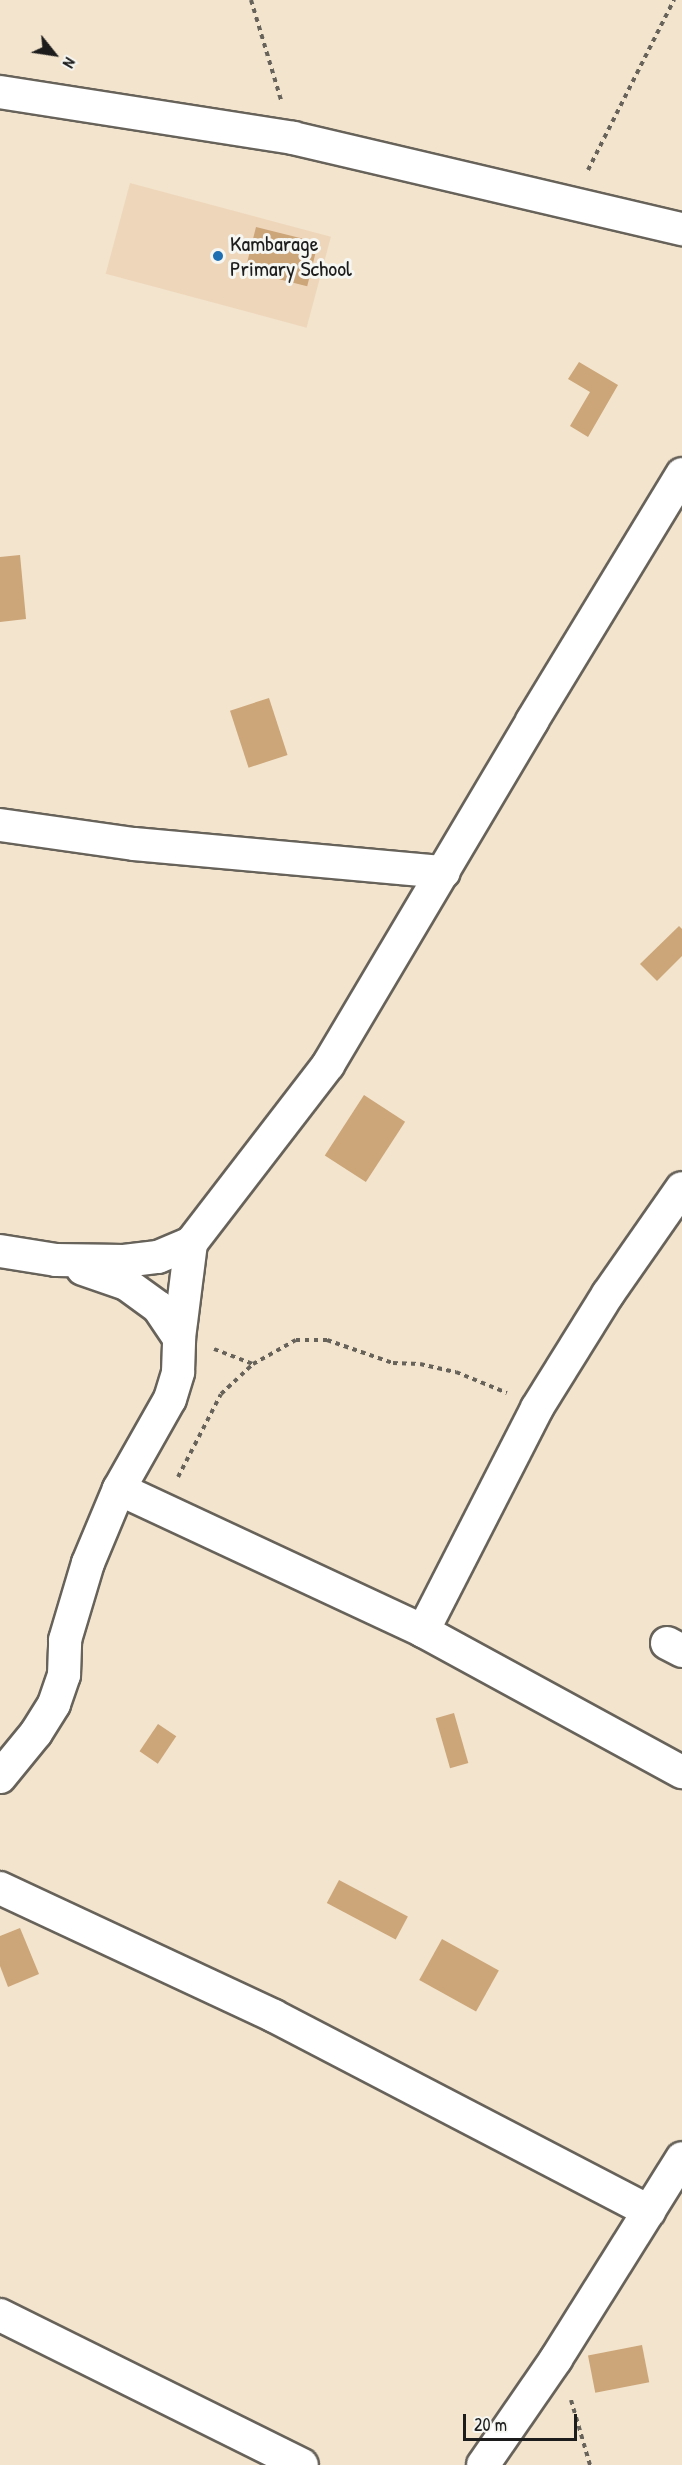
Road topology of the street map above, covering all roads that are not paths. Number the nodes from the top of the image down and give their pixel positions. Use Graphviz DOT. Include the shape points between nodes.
graph roads {
  1 [pos="0,92"];
  2 [pos="682,229"];
  3 [pos="677,493"];
  4 [pos="0,825"];
  5 [pos="444,872"];
  6 [pos="682,1188"];
  7 [pos="191,1243"];
  8 [pos="0,1251"];
  9 [pos="56,1260"];
  10 [pos="179,1338"];
  11 [pos="118,1490"];
  12 [pos="423,1631"];
  13 [pos="682,1772"];
  14 [pos="0,1777"];
  15 [pos="0,1888"];
  16 [pos="682,2158"];
  17 [pos="649,2211"];
  18 [pos="0,2315"];
  19 [pos="302,2465"];
  20 [pos="483,2465"];
  1 -- 2 [label="street" via="293,138"];
  3 -- 5 [label="street" via="532,721"];
  4 -- 5 [label="street" via="135,844"];
  5 -- 7 [label="street" via="328,1065"];
  6 -- 12 [label="street" via="608,1294 537,1408"];
  7 -- 9 [label="street" via="158,1257"];
  7 -- 10 [label="street"];
  8 -- 9 [label="street"];
  9 -- 10 [label="street" via="126,1284 158,1307"];
  10 -- 11 [label="street" via="178,1371 170,1399"];
  11 -- 12 [label="street"];
  11 -- 14 [label="street" via="88,1563 65,1640 63,1675 54,1704"];
  12 -- 13 [label="street"];
  15 -- 17 [label="street" via="274,2016"];
  16 -- 17 [label="street"];
  17 -- 20 [label="street" via="556,2359"];
  18 -- 19 [label="street"];
}
